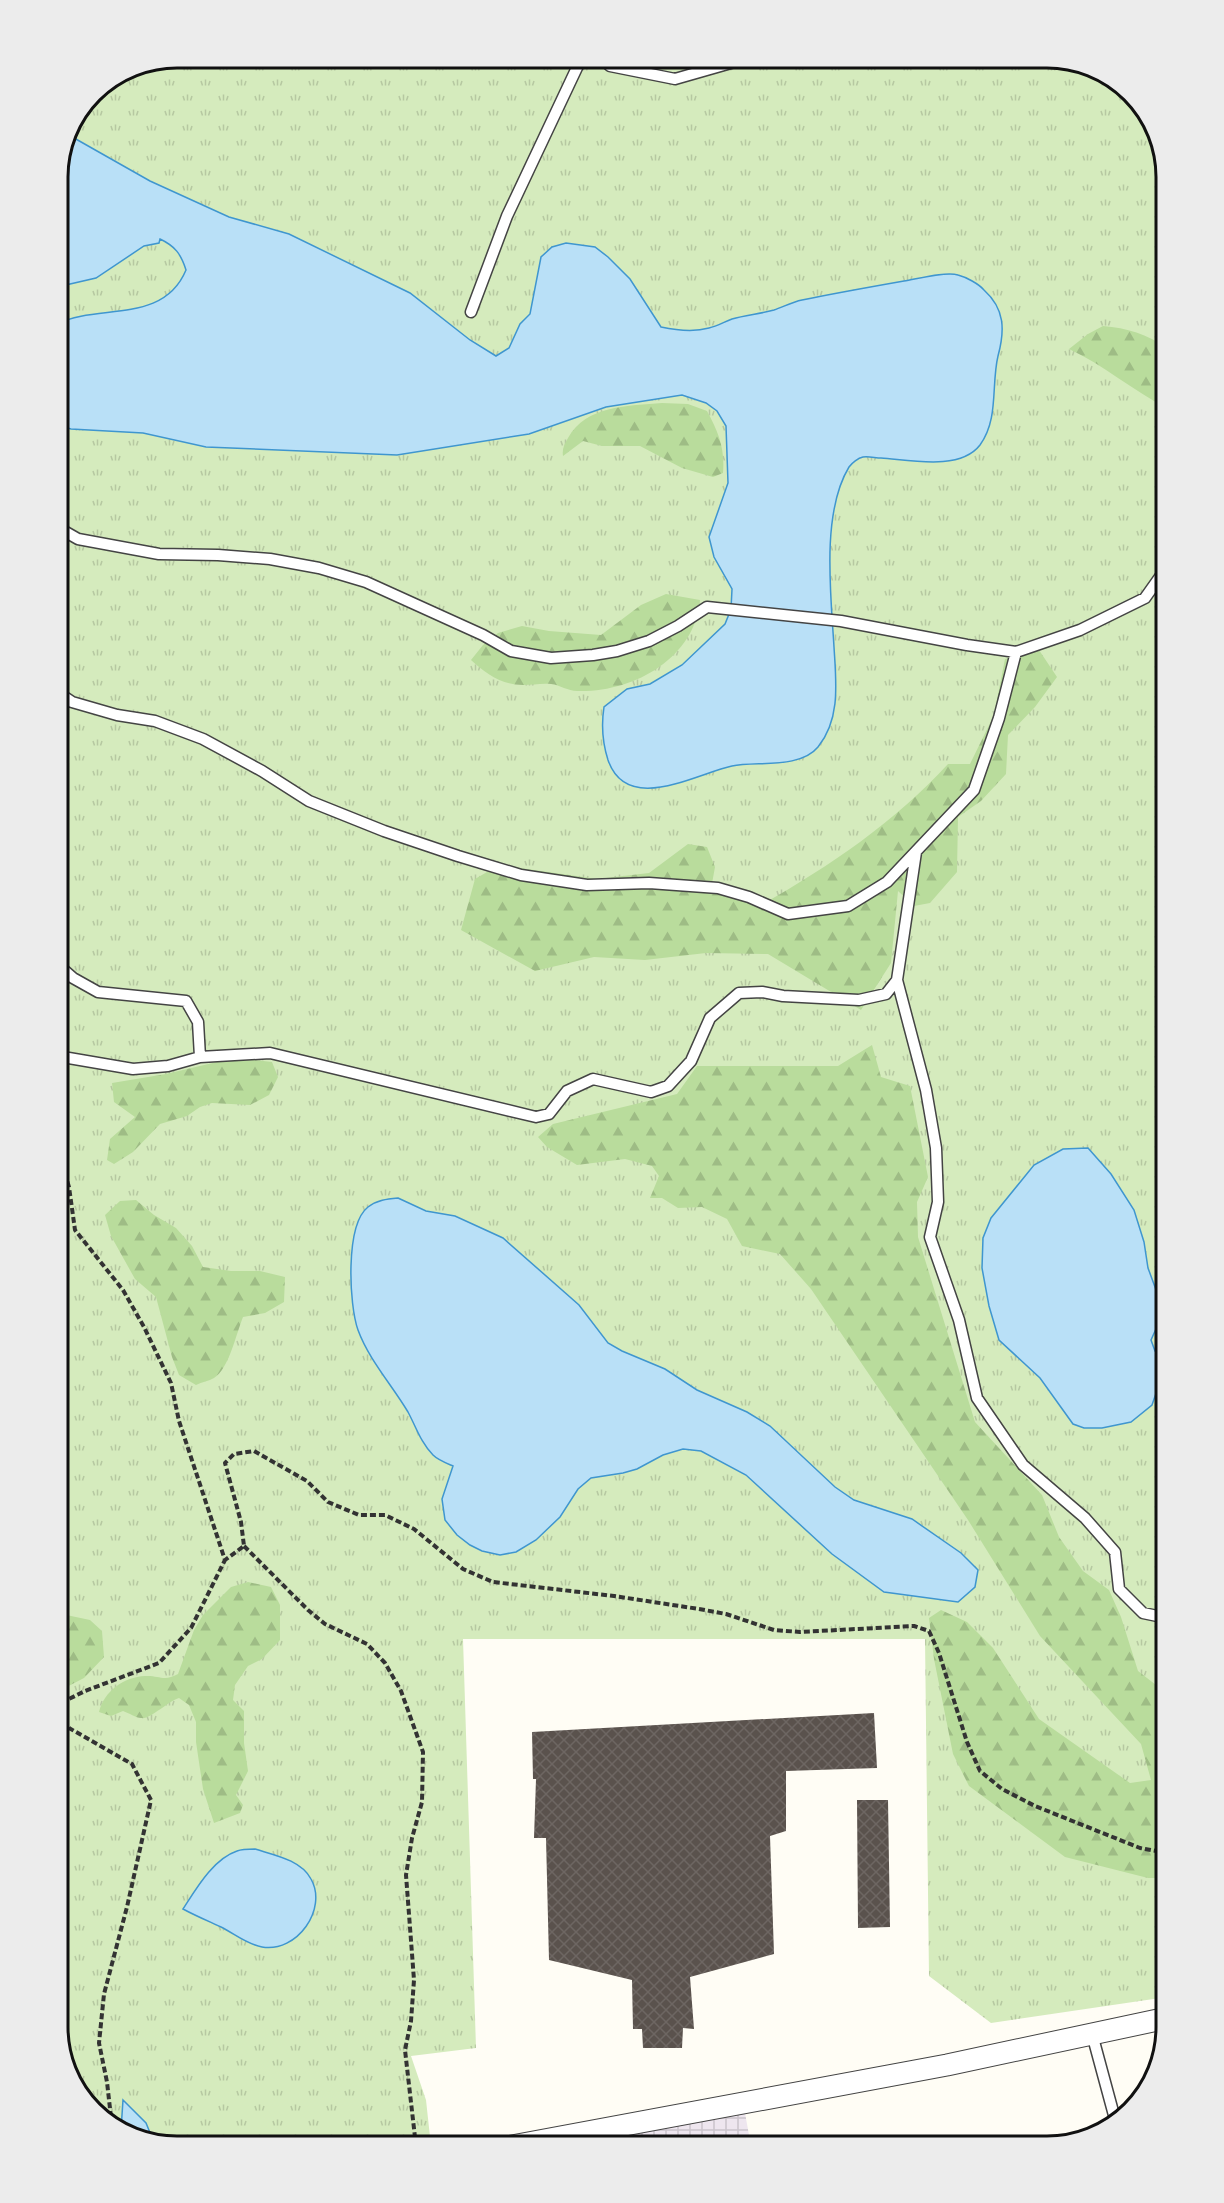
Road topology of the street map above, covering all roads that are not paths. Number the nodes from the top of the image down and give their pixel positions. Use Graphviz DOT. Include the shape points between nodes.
graph roads {
  1 [pos="577,68"];
  2 [pos="620,68"];
  3 [pos="714,68"];
  4 [pos="471,312"];
  5 [pos="68,533"];
  6 [pos="1156,582"];
  7 [pos="1016,652"];
  8 [pos="68,699"];
  9 [pos="916,852"];
  10 [pos="68,974"];
  11 [pos="897,980"];
  12 [pos="200,1057"];
  13 [pos="68,1058"];
  14 [pos="1156,1615"];
  15 [pos="1156,2020"];
  16 [pos="1092,2034"];
  17 [pos="1113,2113"];
  18 [pos="569,2135"];
  1 -- 4 [label="lane" via="507,216"];
  2 -- 3 [label="lane" via="675,79"];
  5 -- 7 [label="lane" via="78,539 159,554 270,559 319,568 366,582 511,651 551,658 617,651 649,641 707,607 841,621"];
  6 -- 7 [label="lane" via="1145,598 1080,630"];
  7 -- 9 [label="lane" via="974,790"];
  8 -- 9 [label="lane" via="117,715 155,720 203,739 309,801 384,831 521,875 587,885 649,883 718,888 788,914 849,906 886,882"];
  9 -- 11 [label="lane"];
  10 -- 12 [label="lane" via="98,992 186,1001 198,1022"];
  11 -- 12 [label="lane" via="886,994 859,1000 739,993 710,1018 691,1062 668,1086 651,1092 593,1079 567,1091 549,1114 537,1118 270,1053"];
  11 -- 14 [label="lane" via="926,1090 936,1148 938,1202 930,1237 958,1320 977,1398 1023,1465 1085,1518 1115,1552 1119,1589 1143,1612"];
  12 -- 13 [label="lane" via="168,1066 133,1069"];
  15 -- 16 [label="street"];
  16 -- 17 [label="lane"];
  16 -- 18 [label="street" via="947,2066"];
}
